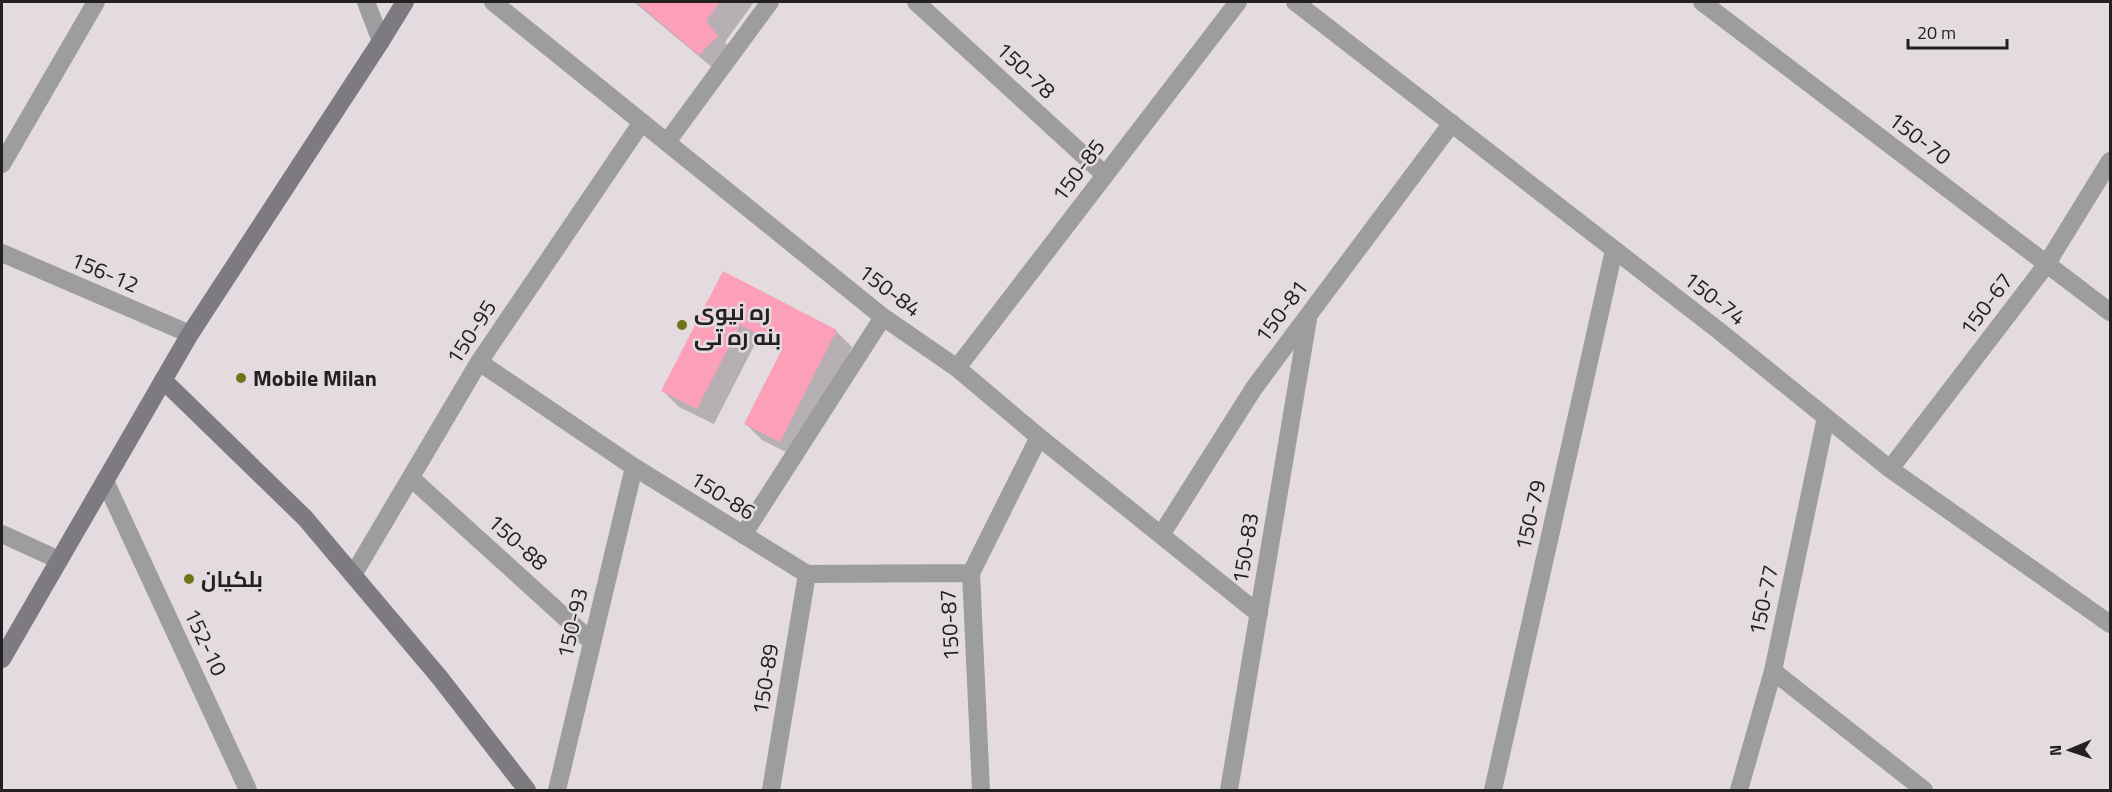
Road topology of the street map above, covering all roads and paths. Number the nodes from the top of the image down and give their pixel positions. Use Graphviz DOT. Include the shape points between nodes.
graph roads {
  1 [pos="96,2"];
  2 [pos="366,2"];
  3 [pos="405,2"];
  4 [pos="493,2"];
  5 [pos="770,2"];
  6 [pos="916,2"];
  7 [pos="1238,2"];
  8 [pos="1295,2"];
  9 [pos="1702,2"];
  10 [pos="381,41"];
  11 [pos="642,122"];
  12 [pos="1452,123"];
  13 [pos="667,142"];
  14 [pos="2110,161"];
  15 [pos="2,164"];
  16 [pos="1105,175"];
  17 [pos="1614,250"];
  18 [pos="2,253"];
  19 [pos="2046,265"];
  20 [pos="2110,312"];
  21 [pos="1309,314"];
  22 [pos="883,316"];
  23 [pos="190,334"];
  24 [pos="478,362"];
  25 [pos="957,368"];
  26 [pos="163,380"];
  27 [pos="1826,417"];
  28 [pos="1039,437"];
  29 [pos="634,467"];
  30 [pos="1890,469"];
  31 [pos="411,478"];
  32 [pos="105,481"];
  33 [pos="2,534"];
  34 [pos="1161,535"];
  35 [pos="743,536"];
  36 [pos="59,560"];
  37 [pos="971,573"];
  38 [pos="807,574"];
  39 [pos="353,575"];
  40 [pos="1259,614"];
  41 [pos="2110,624"];
  42 [pos="592,642"];
  43 [pos="2,659"];
  44 [pos="1773,670"];
  45 [pos="248,790"];
  46 [pos="527,790"];
  47 [pos="557,790"];
  48 [pos="771,790"];
  49 [pos="981,790"];
  50 [pos="1229,790"];
  51 [pos="1493,790"];
  52 [pos="1739,790"];
  53 [pos="1924,790"];
  1 -- 15 [label="street"];
  2 -- 10 [label="street"];
  3 -- 10 [label="street"];
  4 -- 11 [label="street, 150-84"];
  5 -- 13 [label="street"];
  6 -- 16 [label="street, 150-78"];
  7 -- 16 [label="street, 150-85"];
  8 -- 12 [label="street, 150-74"];
  9 -- 19 [label="street, 150-70"];
  10 -- 23 [label="street"];
  11 -- 13 [label="street, 150-84"];
  11 -- 24 [label="street, 150-95"];
  12 -- 17 [label="street, 150-74"];
  12 -- 21 [label="street, 150-81"];
  13 -- 22 [label="street, 150-84"];
  14 -- 19 [label="street, 150-67"];
  16 -- 25 [label="street, 150-85"];
  17 -- 27 [label="street, 150-74"];
  17 -- 51 [label="street, 150-79"];
  18 -- 23 [label="street, 156-12"];
  19 -- 20 [label="street, 150-70"];
  19 -- 30 [label="street, 150-67"];
  21 -- 34 [label="street, 150-81" via="1254,388"];
  21 -- 40 [label="street, 150-83"];
  22 -- 25 [label="street, 150-84"];
  22 -- 35 [label="street"];
  23 -- 26 [label="street"];
  24 -- 29 [label="street, 150-86"];
  24 -- 31 [label="street, 150-95"];
  25 -- 28 [label="street, 150-84"];
  26 -- 32 [label="street"];
  26 -- 39 [label="street" via="305,518"];
  27 -- 30 [label="street, 150-74"];
  27 -- 44 [label="street, 150-77"];
  28 -- 34 [label="street, 150-84"];
  28 -- 37 [label="street, 150-87"];
  29 -- 35 [label="street, 150-86"];
  29 -- 42 [label="street, 150-93"];
  30 -- 41 [label="street, 150-74"];
  31 -- 39 [label="street, 150-95"];
  31 -- 42 [label="street, 150-88"];
  32 -- 36 [label="street"];
  32 -- 45 [label="street, 152-10"];
  33 -- 36 [label="street"];
  34 -- 40 [label="street, 150-84"];
  35 -- 38 [label="street, 150-86"];
  36 -- 43 [label="street"];
  37 -- 38 [label="street"];
  37 -- 49 [label="street, 150-87"];
  38 -- 48 [label="street, 150-89"];
  39 -- 46 [label="street"];
  40 -- 50 [label="street, 150-83"];
  42 -- 47 [label="street, 150-93"];
  44 -- 52 [label="street, 150-77"];
  44 -- 53 [label="street"];
}
